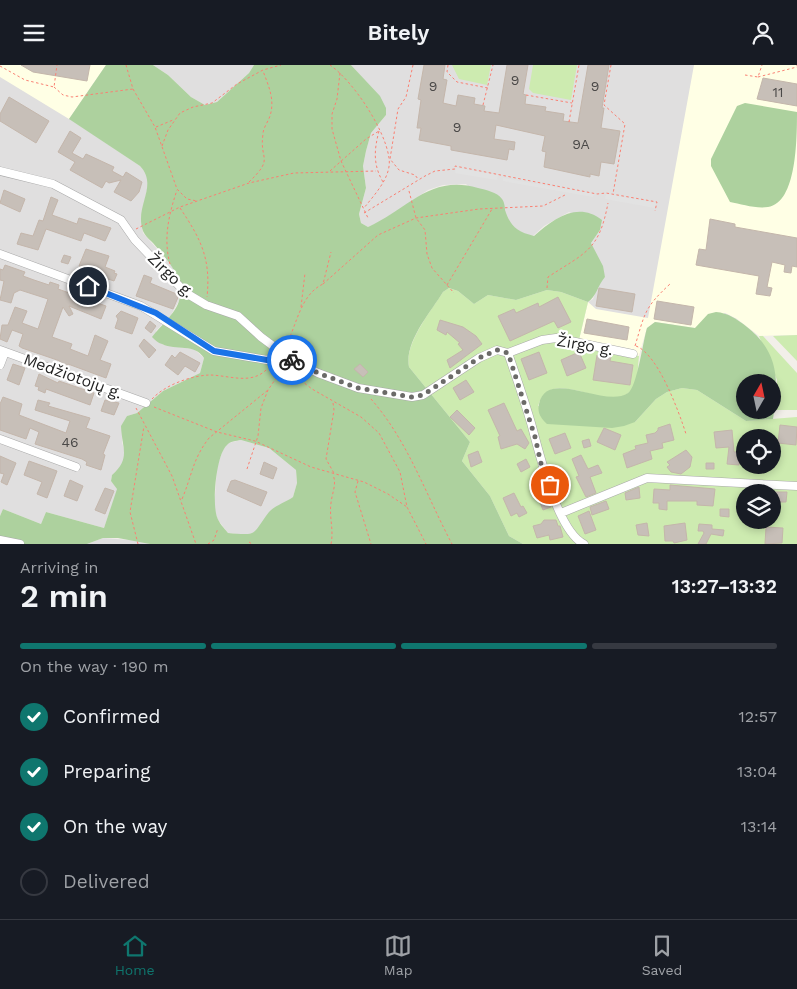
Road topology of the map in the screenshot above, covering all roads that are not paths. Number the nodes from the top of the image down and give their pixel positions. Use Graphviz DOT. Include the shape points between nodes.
graph roads {
  1 [pos="0,171"];
  2 [pos="0,254"];
  3 [pos="634,350"];
  4 [pos="2,351"];
  5 [pos="508,353"];
  6 [pos="277,357"];
  7 [pos="0,365"];
  8 [pos="148,404"];
  9 [pos="0,439"];
  10 [pos="76,467"];
  11 [pos="797,486"];
  12 [pos="561,513"];
  13 [pos="0,540"];
  14 [pos="20,544"];
  15 [pos="584,544"];
  1 -- 6 [label="street, Žirgo g." via="53,185 121,219 135,241 186,293 206,305 238,316"];
  2 -- 6 [label="street" via="141,306 214,351 260,359"];
  3 -- 5 [label="street, Žirgo g." via="556,337"];
  4 -- 7 [label="street"];
  4 -- 8 [label="street, Medžiotojų g."];
  5 -- 6 [label="street, Žirgo g." via="497,350 479,358 423,395 412,397 364,390"];
  5 -- 12 [label="street" via="542,468"];
  9 -- 10 [label="street"];
  11 -- 12 [label="street" via="647,478"];
  12 -- 15 [label="street" via="576,539"];
  13 -- 14 [label="street"];
}
